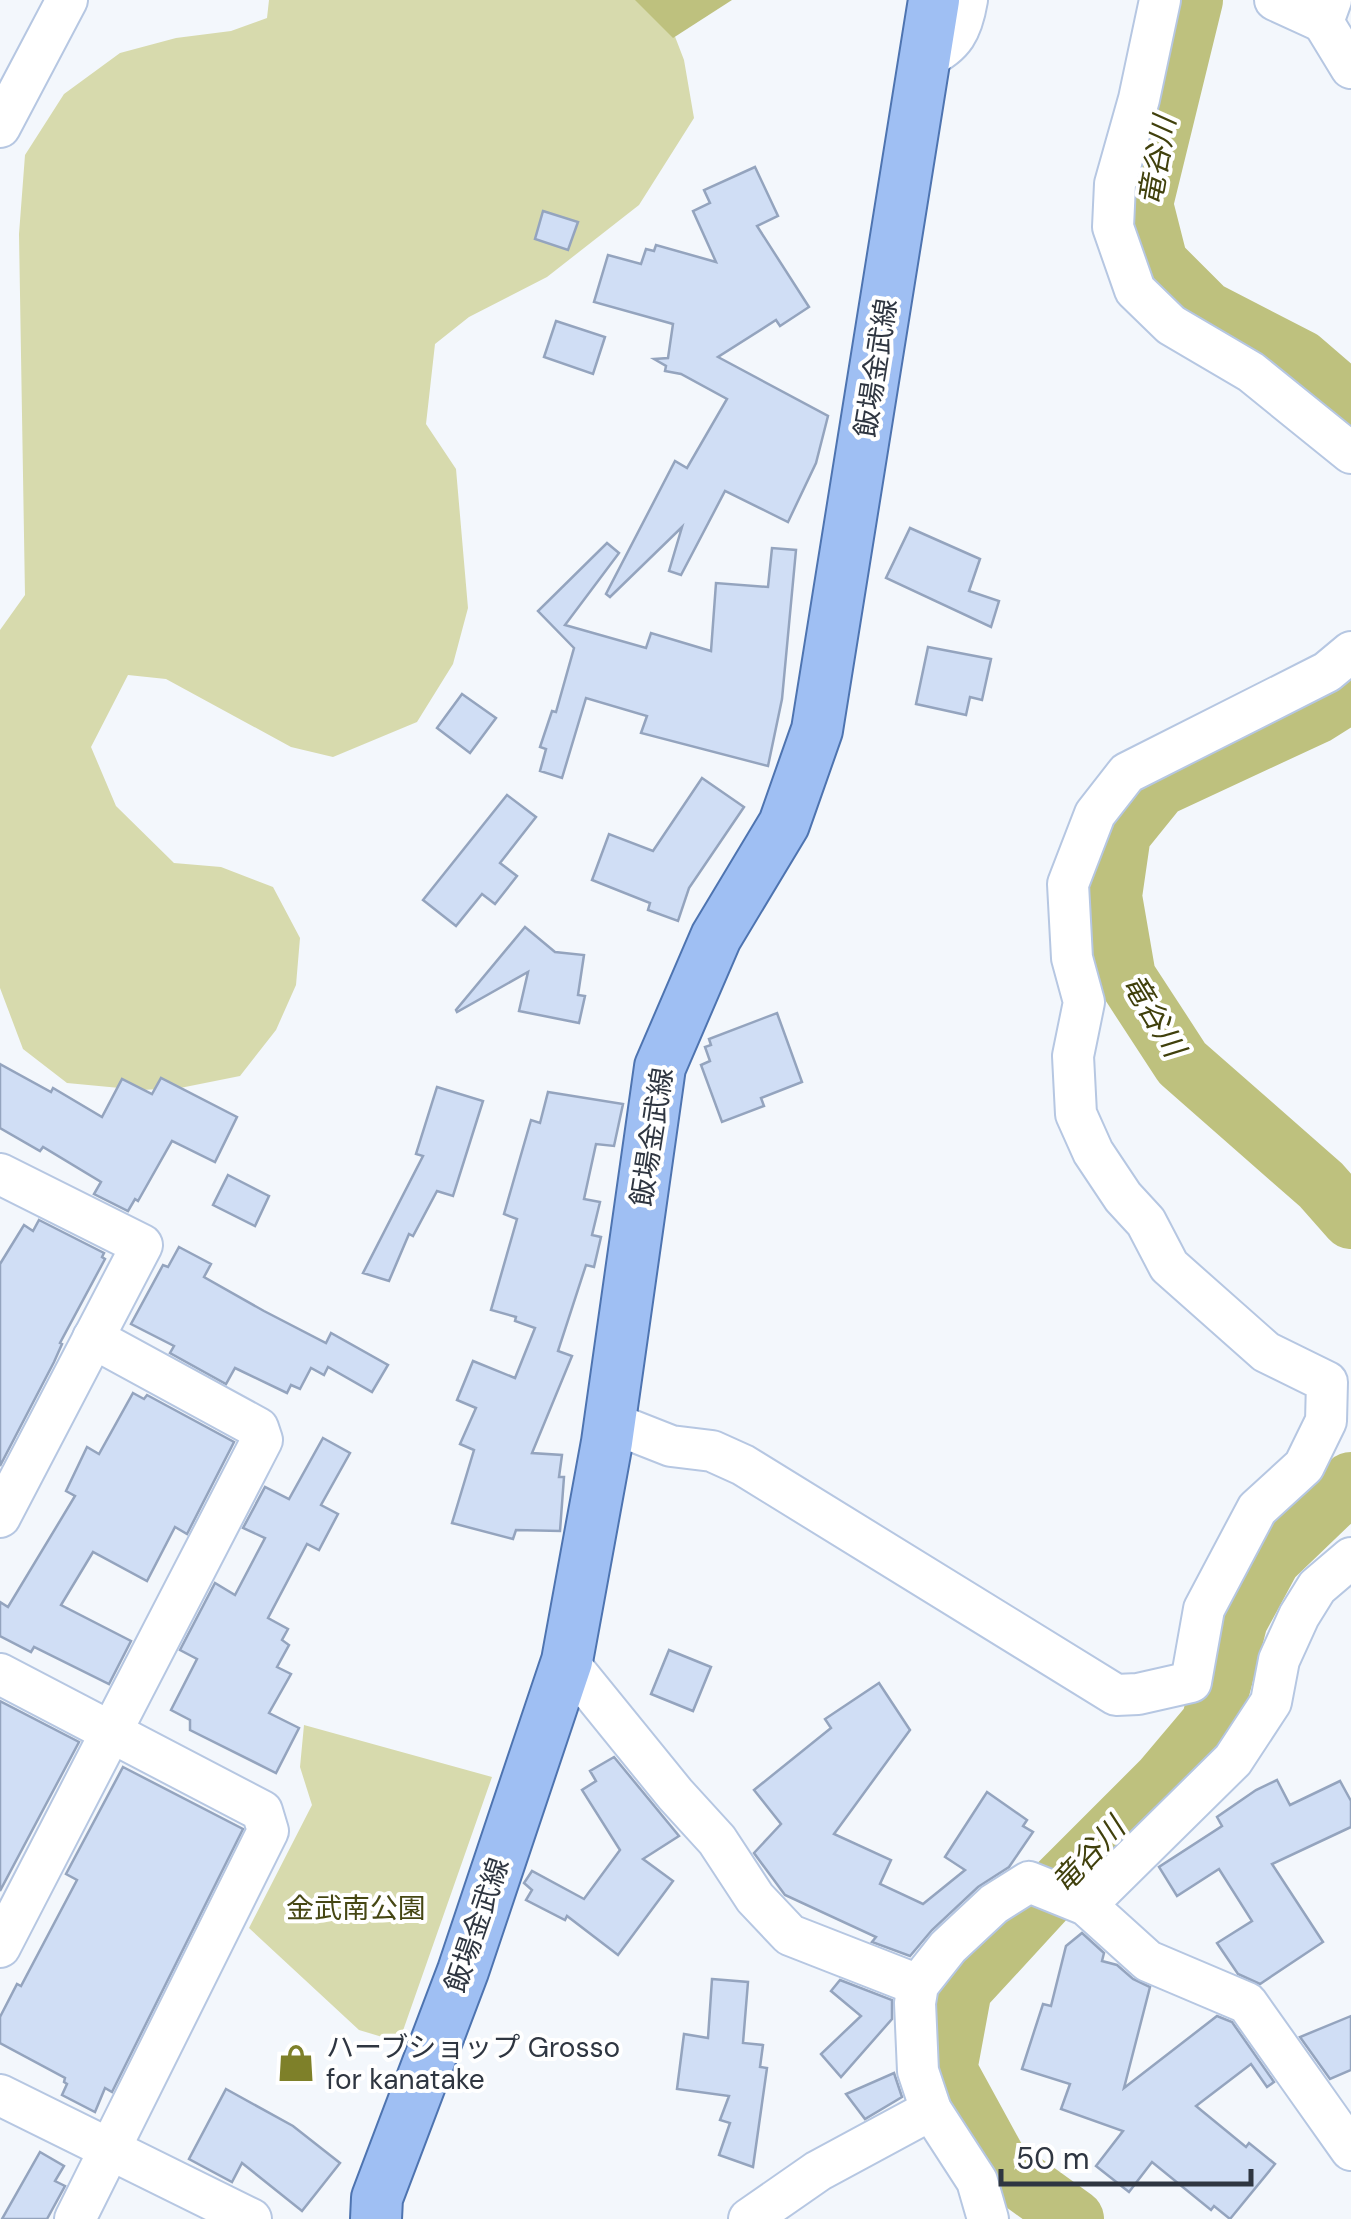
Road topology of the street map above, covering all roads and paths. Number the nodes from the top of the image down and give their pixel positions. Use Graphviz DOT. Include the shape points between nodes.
graph roads {
  1 [pos="67,0"];
  2 [pos="934,0"];
  3 [pos="967,0"];
  4 [pos="1160,0"];
  5 [pos="1275,0"];
  6 [pos="1327,11"];
  7 [pos="926,58"];
  8 [pos="1351,68"];
  9 [pos="0,126"];
  10 [pos="1351,454"];
  11 [pos="1351,652"];
  12 [pos="6,1190"];
  13 [pos="93,1338"];
  14 [pos="610,1422"];
  15 [pos="0,1517"];
  16 [pos="1351,1558"];
  17 [pos="566,1661"];
  18 [pos="0,1674"];
  19 [pos="110,1730"];
  20 [pos="1086,1905"];
  21 [pos="0,1946"];
  22 [pos="918,1986"];
  23 [pos="0,2096"];
  24 [pos="930,2110"];
  25 [pos="111,2148"];
  26 [pos="1351,2150"];
  27 [pos="75,2219"];
  28 [pos="251,2219"];
  29 [pos="376,2219"];
  30 [pos="749,2219"];
  31 [pos="988,2219"];
  1 -- 9 [label="street"];
  2 -- 7 [label="main road, 飯場金武線"];
  3 -- 7 [label="street" via="955,38"];
  4 -- 10 [label="street" via="1116,184 1113,226 1134,290 1171,325 1251,372"];
  5 -- 6 [label="street"];
  6 -- 8 [label="street"];
  7 -- 14 [label="main road, 飯場金武線" via="817,730 784,824 716,937 660,1067"];
  11 -- 14 [label="street" via="1327,672 1127,773 1096,814 1068,884 1072,958 1084,1002 1074,1056 1076,1114 1093,1152 1146,1222 1169,1266 1266,1352 1328,1382 1326,1421 1304,1466 1257,1509 1204,1609 1191,1682 1116,1696 743,1465"];
  12 -- 13 [label="street" via="142,1245"];
  13 -- 15 [label="street"];
  13 -- 19 [label="street" via="258,1428 262,1440"];
  14 -- 17 [label="main road, 飯場金武線"];
  16 -- 20 [label="street" via="1316,1588 1299,1616 1279,1660 1271,1702 1233,1760"];
  17 -- 22 [label="street" via="790,1935"];
  17 -- 29 [label="main road, 飯場金武線" via="377,2198"];
  18 -- 19 [label="street"];
  19 -- 21 [label="street"];
  19 -- 25 [label="street" via="262,1811 268,1831"];
  20 -- 22 [label="street" via="1028,1882 974,1921"];
  20 -- 26 [label="street" via="1148,1961 1247,2003"];
  22 -- 24 [label="street" via="918,2071"];
  23 -- 25 [label="street"];
  24 -- 30 [label="street" via="818,2171"];
  24 -- 31 [label="street" via="977,2181"];
  25 -- 27 [label="street"];
  25 -- 28 [label="street"];
}
